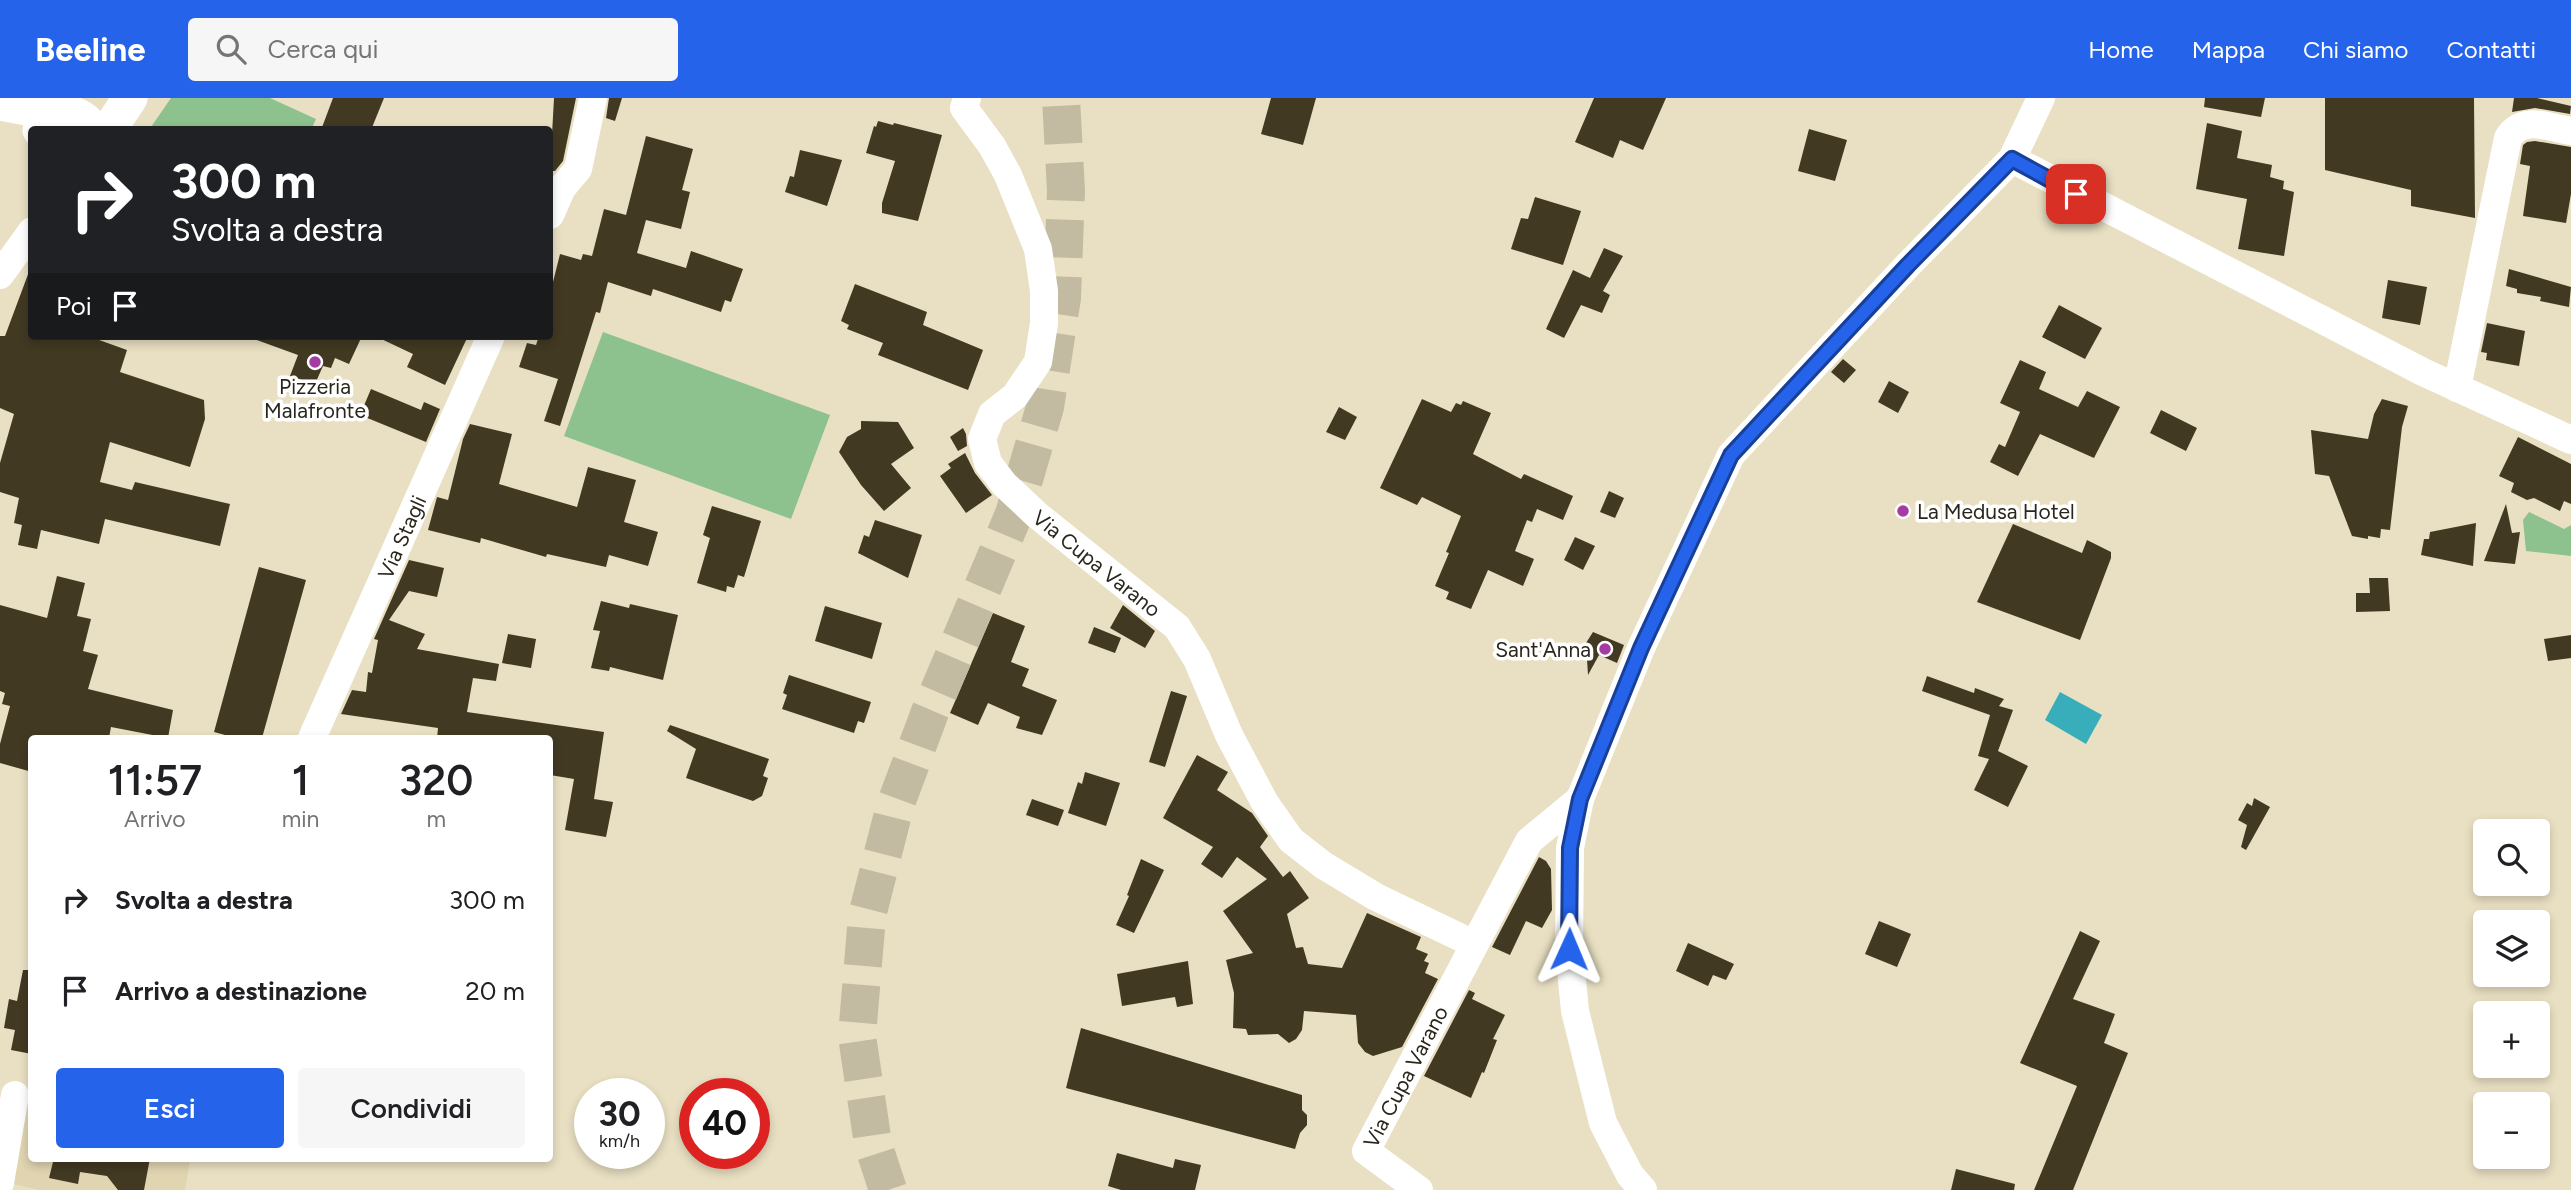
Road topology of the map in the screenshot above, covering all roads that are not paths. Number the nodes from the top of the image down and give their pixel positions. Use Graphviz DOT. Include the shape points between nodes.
graph roads {
  1 [pos="593,98"];
  2 [pos="967,98"];
  3 [pos="2041,98"];
  4 [pos="0,104"];
  5 [pos="89,120"];
  6 [pos="2571,131"];
  7 [pos="2012,159"];
  8 [pos="553,208"];
  9 [pos="28,236"];
  10 [pos="0,275"];
  11 [pos="489,340"];
  12 [pos="2457,387"];
  13 [pos="2571,440"];
  14 [pos="313,735"];
  15 [pos="1580,799"];
  16 [pos="1474,944"];
  17 [pos="15,1095"];
  18 [pos="0,1183"];
  19 [pos="1419,1190"];
  20 [pos="1643,1190"];
  1 -- 8 [label="street" via="578,169"];
  2 -- 16 [label="street, Via Cupa Varano" via="964,108 1008,175 1038,250 1044,291 1038,362 1015,396 992,414 982,439 988,463 1037,514 1177,627 1198,659 1229,735 1265,803 1291,840 1376,897"];
  3 -- 7 [label="street"];
  4 -- 5 [label="main road"];
  6 -- 12 [label="street" via="2522,124 2508,138"];
  7 -- 12 [label="street"];
  7 -- 15 [label="street" via="1731,455 1641,648"];
  9 -- 10 [label="street"];
  11 -- 14 [label="street, Via Stagli"];
  12 -- 13 [label="street"];
  15 -- 16 [label="street, Via Cupa Varano" via="1530,841"];
  15 -- 20 [label="street" via="1570,848 1569,949 1575,1011 1603,1123"];
  16 -- 19 [label="street, Via Cupa Varano" via="1366,1151"];
  17 -- 18 [label="street"];
}
